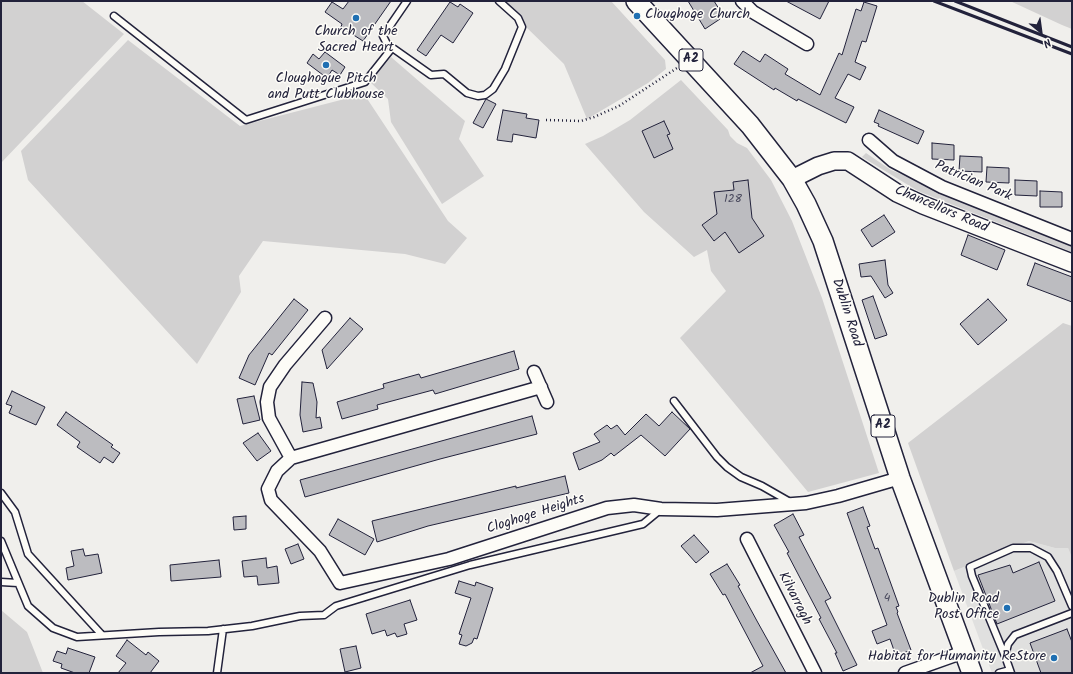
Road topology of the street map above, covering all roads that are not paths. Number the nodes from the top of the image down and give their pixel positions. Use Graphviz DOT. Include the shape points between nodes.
graph roads {
  1 [pos="406,1"];
  2 [pos="499,1"];
  3 [pos="636,1"];
  4 [pos="742,1"];
  5 [pos="114,16"];
  6 [pos="807,44"];
  7 [pos="392,48"];
  8 [pos="869,140"];
  9 [pos="792,179"];
  10 [pos="1072,239"];
  11 [pos="1072,263"];
  12 [pos="325,318"];
  13 [pos="534,372"];
  14 [pos="541,387"];
  15 [pos="674,401"];
  16 [pos="547,402"];
  17 [pos="291,458"];
  18 [pos="900,478"];
  19 [pos="1,492"];
  20 [pos="794,504"];
  21 [pos="661,508"];
  22 [pos="747,539"];
  23 [pos="1,541"];
  24 [pos="1,582"];
  25 [pos="18,583"];
  26 [pos="1072,606"];
  27 [pos="1072,613"];
  28 [pos="223,629"];
  29 [pos="102,635"];
  30 [pos="964,652"];
  31 [pos="1005,656"];
  32 [pos="1010,671"];
  33 [pos="217,673"];
  34 [pos="815,673"];
  35 [pos="905,673"];
  36 [pos="972,673"];
  37 [pos="999,673"];
  1 -- 7 [label="lane" via="383,36 386,44"];
  2 -- 7 [label="lane" via="518,18 522,27 505,69 493,89 485,95 478,96 467,92 444,74 431,75"];
  3 -- 9 [label="main road, Dublin Road / A2" via="745,119"];
  4 -- 6 [label="street" via="753,12"];
  5 -- 7 [label="lane" via="246,120 365,82"];
  8 -- 10 [label="street, Patrician Park" via="893,161 942,186"];
  9 -- 11 [label="street, Chancellors Road" via="818,166 834,161 848,161 897,193 923,205"];
  9 -- 18 [label="main road, Dublin Road / A2" via="823,241"];
  12 -- 17 [label="street" via="270,387 267,402 269,418"];
  13 -- 14 [label="street"];
  14 -- 16 [label="street"];
  14 -- 17 [label="street, Cloghoge Heights"];
  15 -- 20 [label="lane" via="727,467"];
  17 -- 21 [label="street, Cloghoge Heights" via="277,471 268,489 271,500 320,551 340,584 449,559 607,508 634,505"];
  18 -- 20 [label="street, Cloghoge Heights" via="838,496"];
  18 -- 30 [label="main road, Dublin Road / A2"];
  19 -- 29 [label="lane" via="14,512 28,554"];
  20 -- 21 [label="street, Cloghoge Heights" via="717,510"];
  21 -- 28 [label="lane" via="643,524 470,565 336,606 324,615 300,616"];
  22 -- 34 [label="street, Kilvarragh"];
  23 -- 25 [label="lane"];
  24 -- 25 [label="lane"];
  25 -- 29 [label="lane" via="28,606 53,628 77,637"];
  26 -- 31 [label="lane" via="1048,557 1031,548 1013,548 970,567"];
  27 -- 31 [label="lane" via="1015,635 1008,644"];
  28 -- 29 [label="lane"];
  28 -- 33 [label="lane"];
  30 -- 35 [label="street"];
  30 -- 36 [label="main road, Dublin Road / A2"];
  31 -- 32 [label="lane"];
  32 -- 37 [label="lane"];
}
